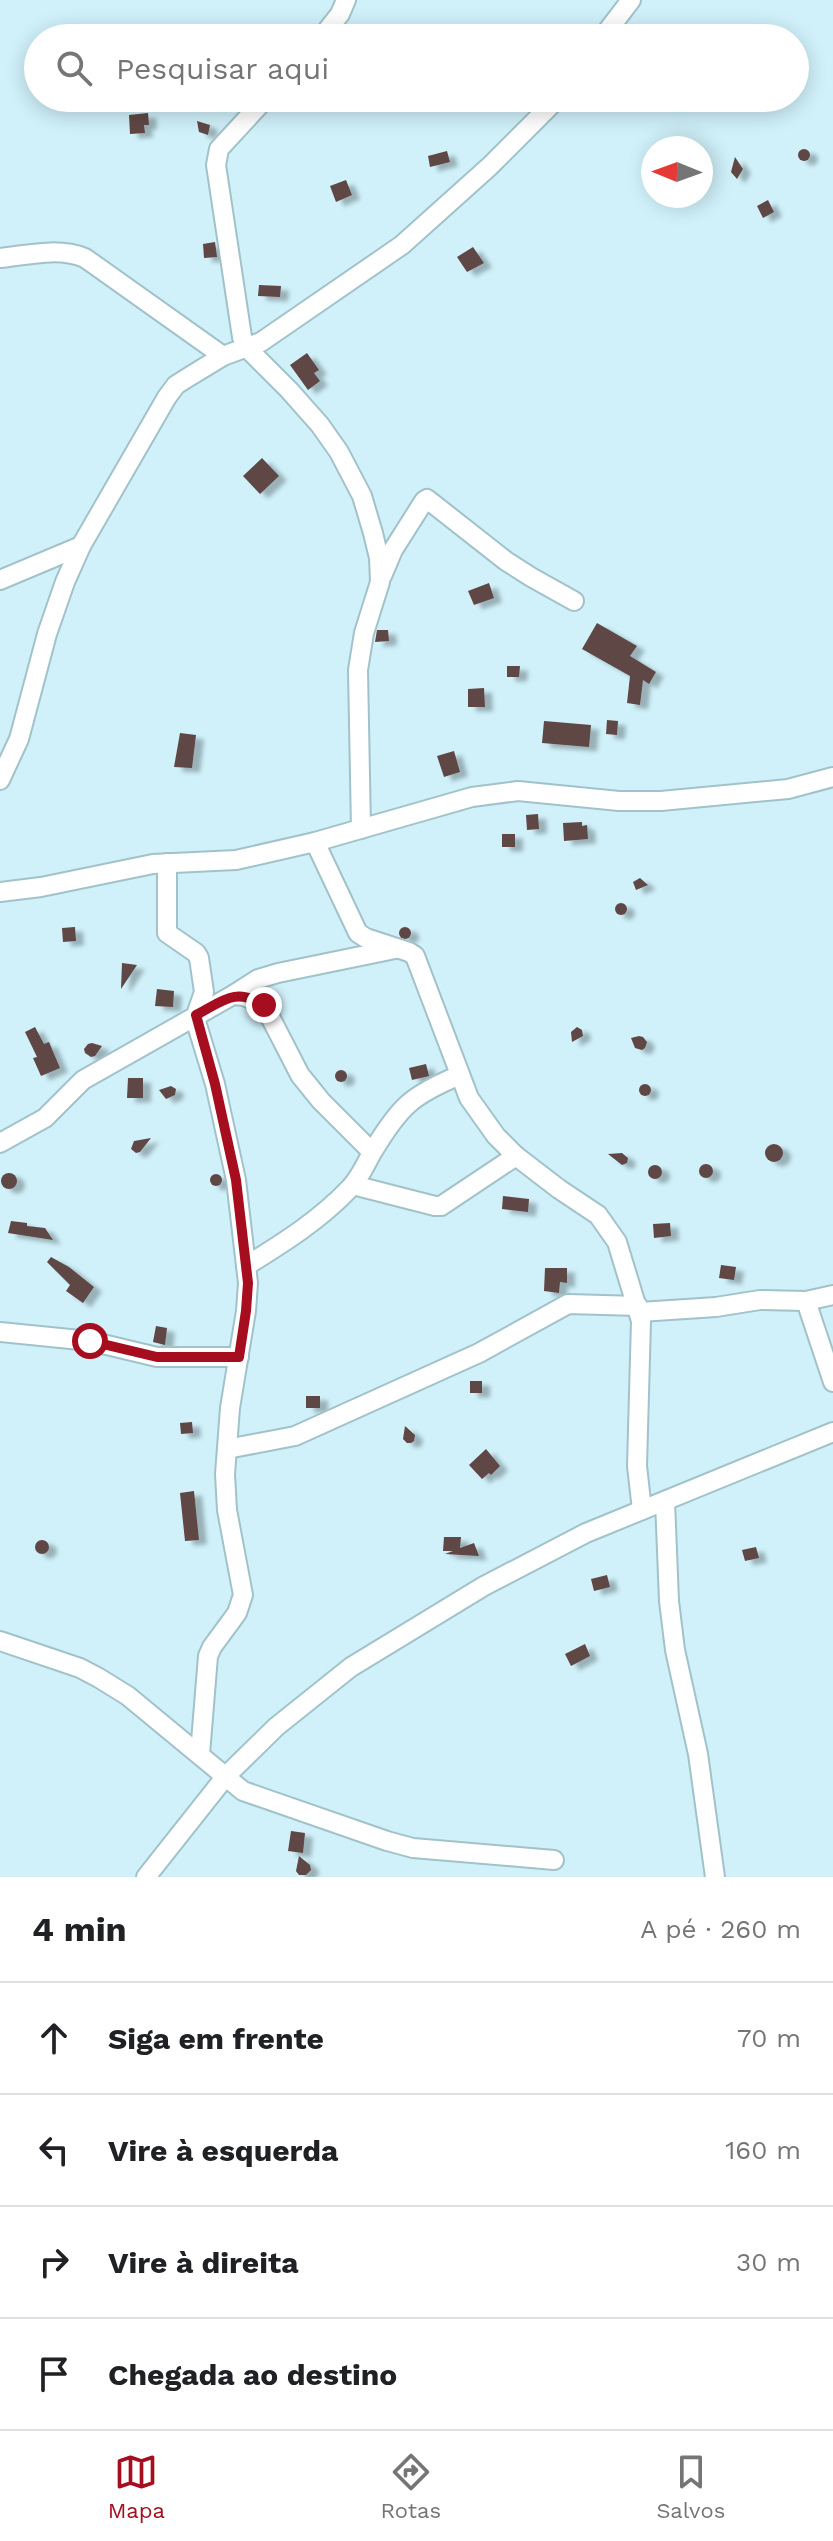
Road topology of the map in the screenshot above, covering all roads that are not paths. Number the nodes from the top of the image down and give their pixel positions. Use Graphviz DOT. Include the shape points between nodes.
graph roads {
  1 [pos="346,0"];
  2 [pos="631,0"];
  3 [pos="332,24"];
  4 [pos="613,24"];
  5 [pos="253,112"];
  6 [pos="544,112"];
  7 [pos="0,258"];
  8 [pos="247,348"];
  9 [pos="223,356"];
  10 [pos="81,546"];
  11 [pos="0,580"];
  12 [pos="380,582"];
  13 [pos="574,601"];
  14 [pos="833,777"];
  15 [pos="0,780"];
  16 [pos="361,829"];
  17 [pos="315,842"];
  18 [pos="167,863"];
  19 [pos="0,892"];
  20 [pos="398,948"];
  21 [pos="278,973"];
  22 [pos="233,995"];
  23 [pos="264,1005"];
  24 [pos="196,1015"];
  25 [pos="460,1075"];
  26 [pos="0,1143"];
  27 [pos="372,1152"];
  28 [pos="516,1156"];
  29 [pos="353,1185"];
  30 [pos="246,1266"];
  31 [pos="833,1295"];
  32 [pos="806,1301"];
  33 [pos="639,1309"];
  34 [pos="0,1332"];
  35 [pos="239,1357"];
  36 [pos="833,1382"];
  37 [pos="833,1432"];
  38 [pos="227,1449"];
  39 [pos="665,1501"];
  40 [pos="642,1510"];
  41 [pos="0,1641"];
  42 [pos="200,1754"];
  43 [pos="226,1776"];
  44 [pos="554,1860"];
  45 [pos="146,1877"];
  46 [pos="715,1877"];
  1 -- 3 [label="street"];
  2 -- 4 [label="street"];
  5 -- 8 [label="street" via="216,156"];
  6 -- 8 [label="street" via="402,245"];
  7 -- 9 [label="street" via="71,252 85,258"];
  8 -- 9 [label="street"];
  8 -- 12 [label="street" via="339,452 362,496"];
  9 -- 10 [label="street" via="176,385 167,397"];
  10 -- 11 [label="street"];
  10 -- 15 [label="street" via="47,634 19,739"];
  12 -- 13 [label="street" via="393,550 427,499 506,561"];
  12 -- 16 [label="street" via="358,670"];
  14 -- 16 [label="street" via="788,789 661,801 518,791 472,797"];
  16 -- 17 [label="street"];
  17 -- 18 [label="street" via="236,860"];
  17 -- 20 [label="street" via="358,933"];
  18 -- 19 [label="street"];
  18 -- 24 [label="street" via="167,933 199,958 204,992"];
  20 -- 21 [label="street"];
  20 -- 25 [label="street" via="415,956"];
  21 -- 22 [label="street"];
  21 -- 23 [label="street"];
  22 -- 23 [label="street"];
  22 -- 24 [label="street"];
  23 -- 27 [label="street" via="300,1075"];
  24 -- 26 [label="street" via="83,1080 45,1118"];
  24 -- 30 [label="street" via="236,1180"];
  25 -- 27 [label="street" via="405,1105"];
  25 -- 28 [label="street" via="469,1098"];
  27 -- 29 [label="street"];
  28 -- 29 [label="street" via="441,1206"];
  28 -- 33 [label="street" via="609,1228"];
  29 -- 30 [label="street" via="296,1235"];
  30 -- 35 [label="street"];
  31 -- 32 [label="street"];
  32 -- 33 [label="street"];
  32 -- 36 [label="street"];
  33 -- 38 [label="street" via="568,1304 479,1353 295,1436"];
  33 -- 40 [label="street" via="637,1466"];
  34 -- 35 [label="street" via="90,1341 157,1357"];
  35 -- 38 [label="street"];
  37 -- 39 [label="street"];
  38 -- 42 [label="street" via="227,1510 243,1595 208,1656"];
  39 -- 40 [label="street"];
  39 -- 46 [label="street" via="675,1650 698,1754"];
  40 -- 43 [label="street" via="484,1586 351,1667 276,1727"];
  41 -- 42 [label="street" via="99,1678"];
  42 -- 43 [label="street"];
  43 -- 44 [label="street" via="243,1791 387,1841"];
  43 -- 45 [label="street"];
}
